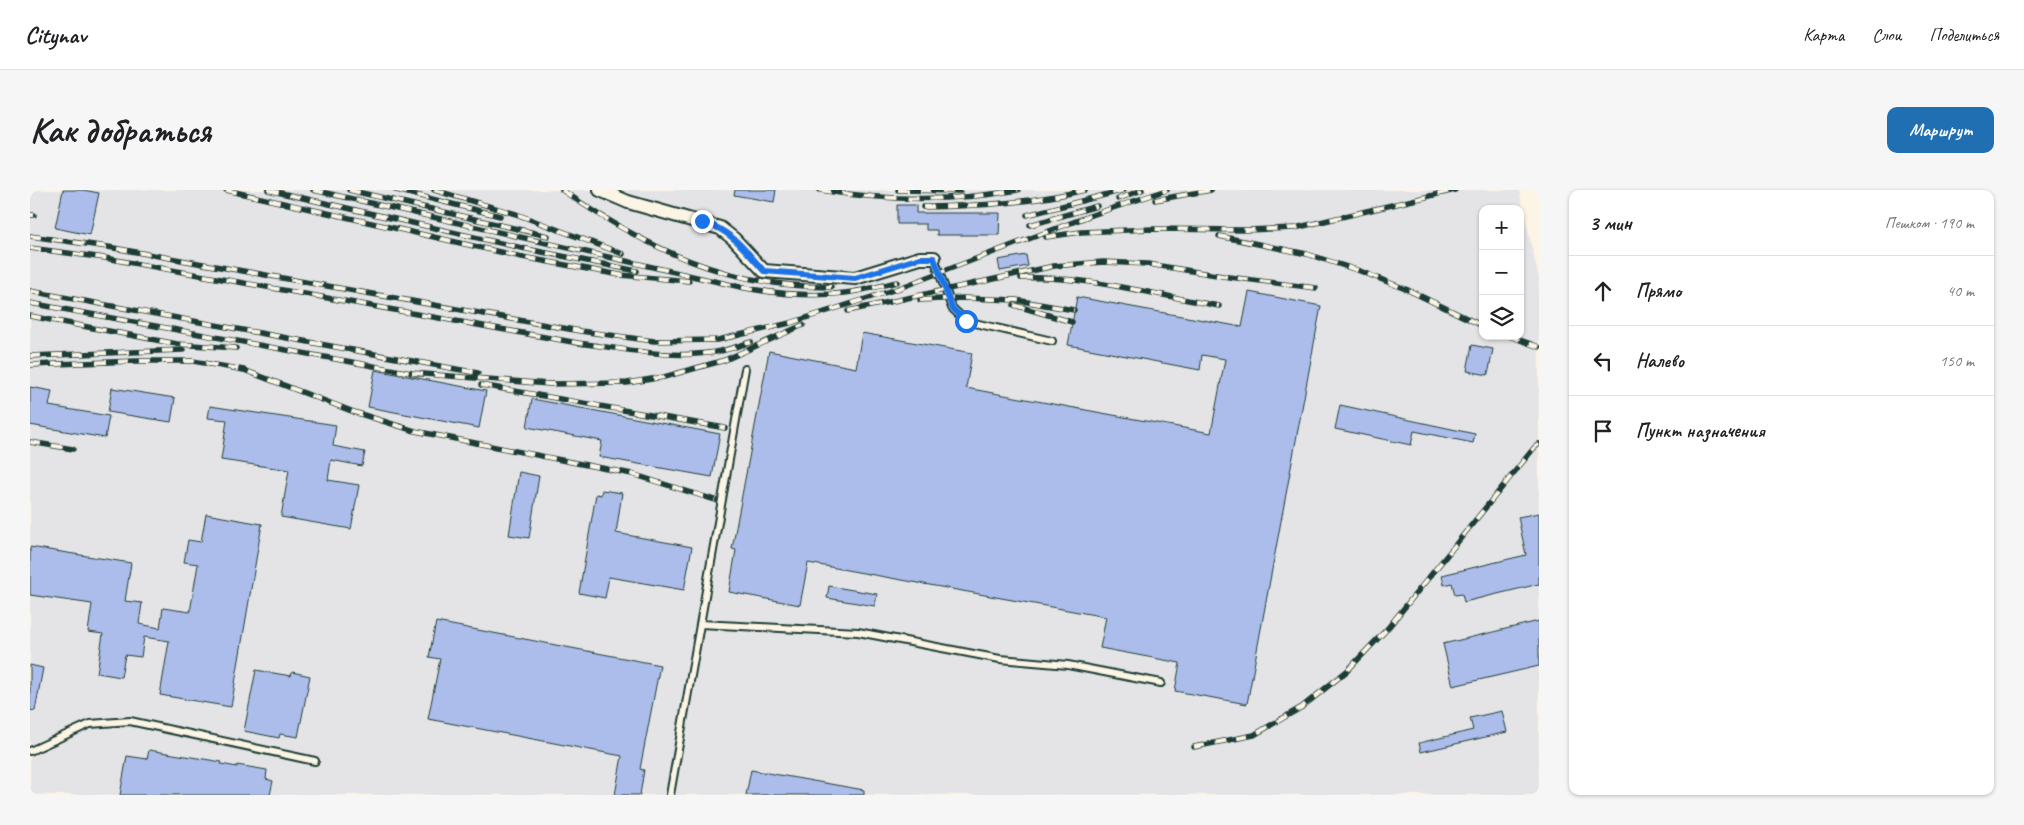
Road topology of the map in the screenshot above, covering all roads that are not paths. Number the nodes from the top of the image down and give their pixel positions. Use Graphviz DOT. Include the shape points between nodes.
graph roads {
  1 [pos="600,190"];
  2 [pos="934,258"];
  3 [pos="1052,341"];
  4 [pos="745,369"];
  5 [pos="700,624"];
  6 [pos="1160,683"];
  7 [pos="30,751"];
  8 [pos="315,761"];
  9 [pos="670,795"];
  1 -- 2 [label="street" via="628,202 720,228 764,271 855,278 920,258"];
  2 -- 3 [label="lane" via="952,308 966,321"];
  4 -- 5 [label="lane"];
  5 -- 6 [label="lane" via="858,632 1000,659 1068,665"];
  5 -- 9 [label="lane"];
  7 -- 8 [label="lane" via="90,724 130,721"];
}
